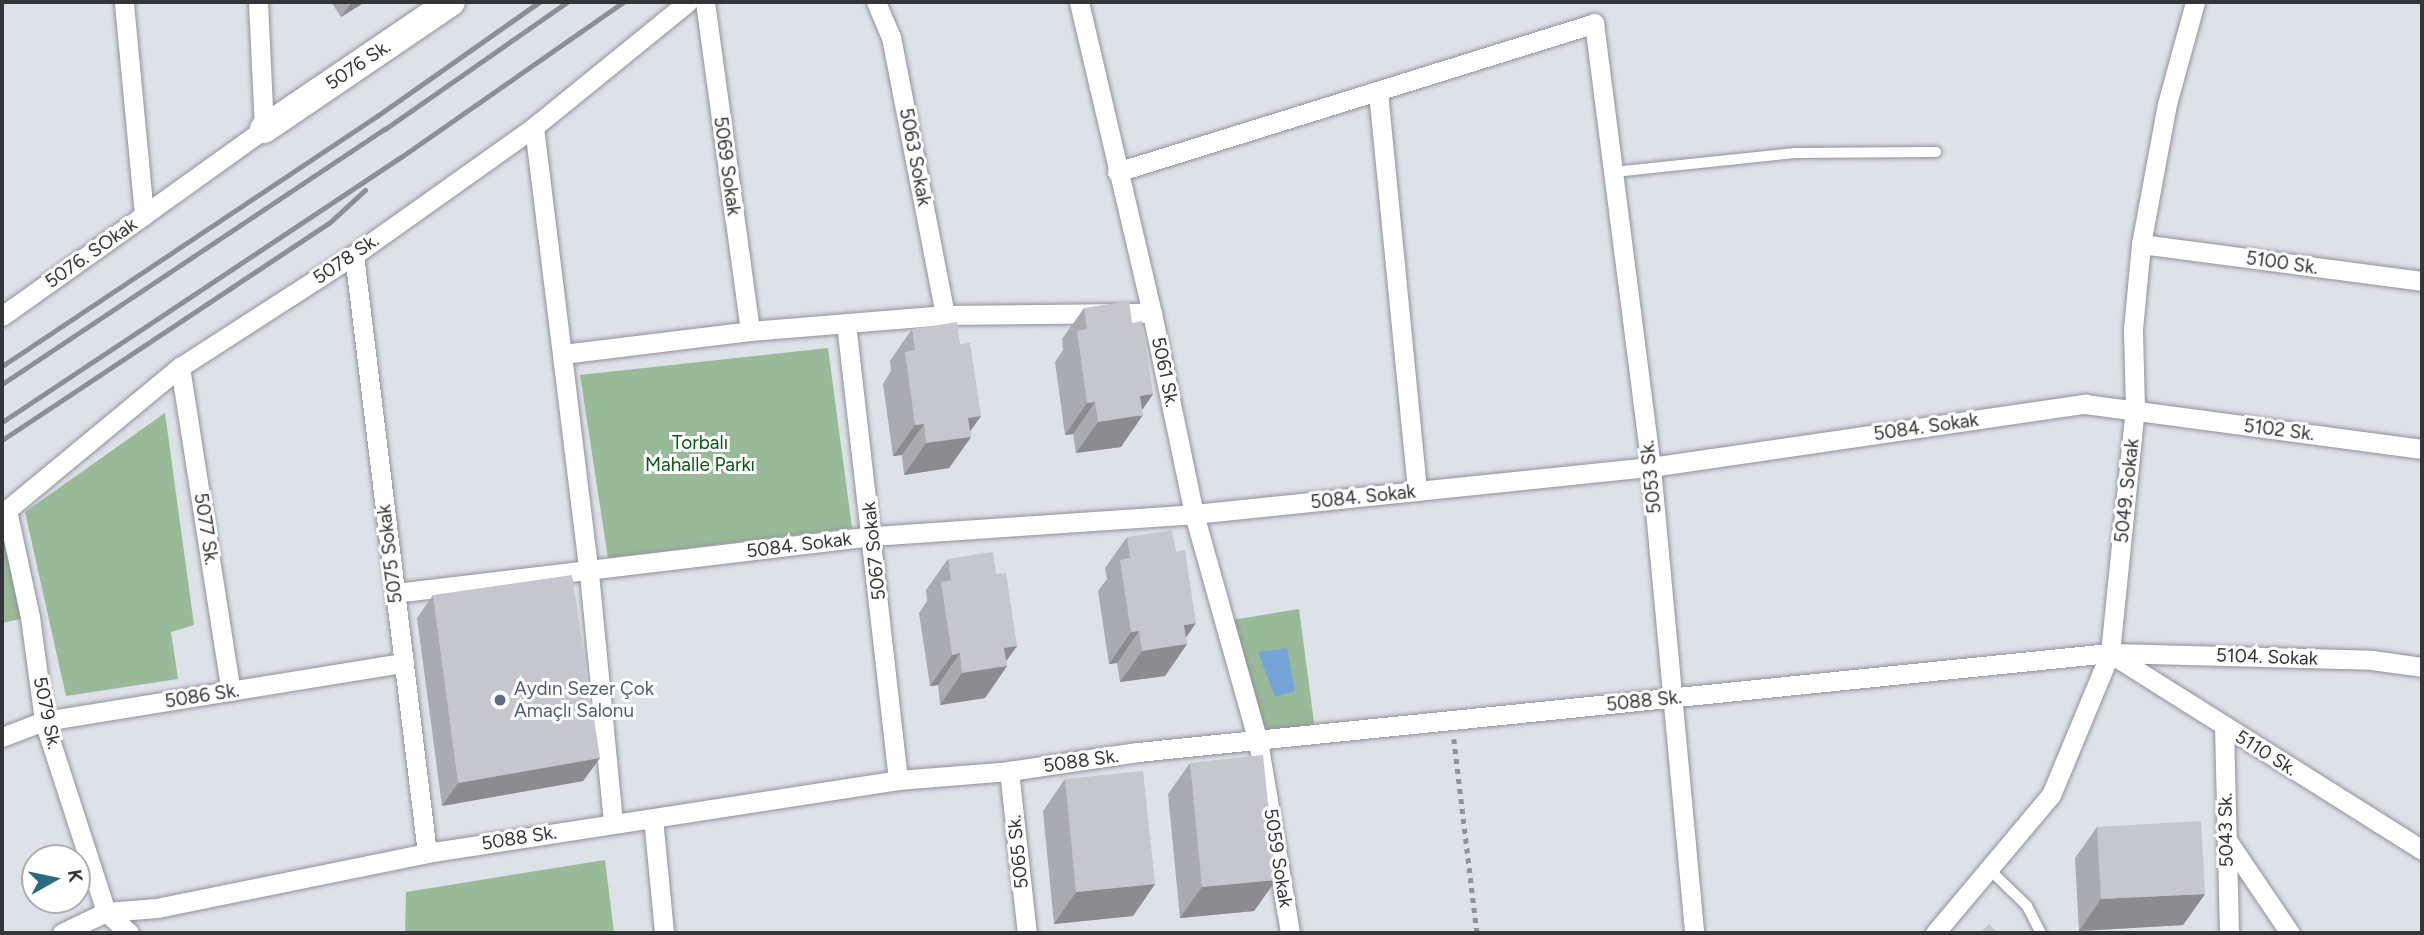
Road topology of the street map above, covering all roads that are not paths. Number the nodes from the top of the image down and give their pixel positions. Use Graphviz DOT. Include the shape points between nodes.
graph roads {
  1 [pos="124,2"];
  2 [pos="258,2"];
  3 [pos="451,2"];
  4 [pos="688,2"];
  5 [pos="705,2"];
  6 [pos="876,2"];
  7 [pos="1079,2"];
  8 [pos="2196,2"];
  9 [pos="1378,92"];
  10 [pos="534,127"];
  11 [pos="264,128"];
  12 [pos="1936,152"];
  13 [pos="1117,172"];
  14 [pos="1614,173"];
  15 [pos="144,215"];
  16 [pos="2141,244"];
  17 [pos="354,255"];
  18 [pos="2422,281"];
  19 [pos="1152,313"];
  20 [pos="946,315"];
  21 [pos="2,316"];
  22 [pos="846,323"];
  23 [pos="750,331"];
  24 [pos="563,354"];
  25 [pos="180,367"];
  26 [pos="2136,408"];
  27 [pos="2422,449"];
  28 [pos="1651,467"];
  29 [pos="1417,491"];
  30 [pos="4,512"];
  31 [pos="1194,514"];
  32 [pos="873,536"];
  33 [pos="589,573"];
  34 [pos="395,593"];
  35 [pos="2110,653"];
  36 [pos="404,663"];
  37 [pos="2422,667"];
  38 [pos="231,691"];
  39 [pos="1671,698"];
  40 [pos="44,721"];
  41 [pos="2224,727"];
  42 [pos="2,737"];
  43 [pos="1258,741"];
  44 [pos="1009,771"];
  45 [pos="898,780"];
  46 [pos="653,818"];
  47 [pos="613,823"];
  48 [pos="2226,839"];
  49 [pos="2422,849"];
  50 [pos="427,853"];
  51 [pos="1989,869"];
  52 [pos="106,912"];
  53 [pos="62,933"];
  54 [pos="129,933"];
  55 [pos="664,933"];
  56 [pos="1027,933"];
  57 [pos="1290,933"];
  58 [pos="1689,933"];
  59 [pos="1935,933"];
  60 [pos="2041,933"];
  61 [pos="2229,933"];
  62 [pos="2290,933"];
  1 -- 15 [label="street, 5076. SOkak"];
  2 -- 11 [label="street"];
  3 -- 11 [label="street, 5076 Sk."];
  4 -- 10 [label="street, 5078 Sk."];
  5 -- 23 [label="street, 5069 Sokak"];
  6 -- 20 [label="street, 5063 Sokak" via="891,37"];
  7 -- 13 [label="street, 5061 Sk."];
  8 -- 16 [label="street, 5049. Sokak" via="2167,104"];
  9 -- 13 [label="street"];
  9 -- 14 [label="street, 5053 Sk." via="1594,23"];
  9 -- 29 [label="street"];
  10 -- 17 [label="street, 5078 Sk."];
  10 -- 24 [label="street"];
  11 -- 15 [label="street"];
  12 -- 14 [label="lane" via="1795,153"];
  13 -- 19 [label="street, 5061 Sk."];
  14 -- 28 [label="street, 5053 Sk."];
  15 -- 21 [label="street, 5076. SOkak"];
  16 -- 18 [label="street, 5100 Sk."];
  16 -- 26 [label="street, 5049. Sokak" via="2133,329"];
  17 -- 25 [label="street, 5078 Sk."];
  17 -- 34 [label="street, 5075 Sokak"];
  19 -- 20 [label="street"];
  19 -- 31 [label="street, 5061 Sk."];
  20 -- 22 [label="street"];
  22 -- 23 [label="street"];
  22 -- 32 [label="street, 5067 Sokak"];
  23 -- 24 [label="street"];
  24 -- 33 [label="street"];
  25 -- 30 [label="street, 5078 Sk."];
  25 -- 38 [label="street, 5077 Sk."];
  26 -- 27 [label="street, 5102 Sk."];
  26 -- 28 [label="street, 5084. Sokak" via="2085,404"];
  26 -- 35 [label="street, 5049. Sokak"];
  28 -- 29 [label="street, 5084. Sokak"];
  28 -- 39 [label="street, 5053 Sk."];
  29 -- 31 [label="street, 5084. Sokak"];
  30 -- 40 [label="street, 5079 Sk." via="30,617"];
  31 -- 32 [label="street, 5084. Sokak"];
  31 -- 43 [label="street, 5061 Sk."];
  32 -- 33 [label="street, 5084. Sokak"];
  32 -- 45 [label="street, 5067 Sokak"];
  33 -- 34 [label="street, 5084. Sokak"];
  33 -- 47 [label="street"];
  34 -- 36 [label="street, 5075 Sokak"];
  35 -- 37 [label="street, 5104. Sokak" via="2372,660"];
  35 -- 39 [label="street, 5088 Sk."];
  35 -- 41 [label="street, 5110 Sk."];
  35 -- 51 [label="street, 5049. Sokak" via="2050,794"];
  36 -- 38 [label="street, 5086 Sk."];
  36 -- 50 [label="street, 5075 Sokak"];
  38 -- 40 [label="street, 5086 Sk."];
  39 -- 43 [label="street, 5088 Sk."];
  39 -- 58 [label="street, 5053 Sk."];
  40 -- 42 [label="street, 5086 Sk."];
  40 -- 52 [label="street, 5079 Sk."];
  41 -- 48 [label="street, 5043 Sk."];
  41 -- 49 [label="street, 5110 Sk."];
  43 -- 44 [label="street, 5088 Sk."];
  43 -- 57 [label="street, 5059 Sokak"];
  44 -- 45 [label="street, 5088 Sk."];
  44 -- 56 [label="street, 5065 Sk."];
  45 -- 46 [label="street, 5088 Sk."];
  46 -- 47 [label="street, 5088 Sk."];
  46 -- 55 [label="street"];
  47 -- 50 [label="street, 5088 Sk."];
  48 -- 61 [label="street, 5043 Sk."];
  48 -- 62 [label="street"];
  50 -- 52 [label="street, 5088 Sk." via="157,908"];
  51 -- 59 [label="street, 5049. Sokak"];
  51 -- 60 [label="lane" via="2027,905"];
  52 -- 53 [label="street, 5088 Sk."];
  52 -- 54 [label="street"];
}
